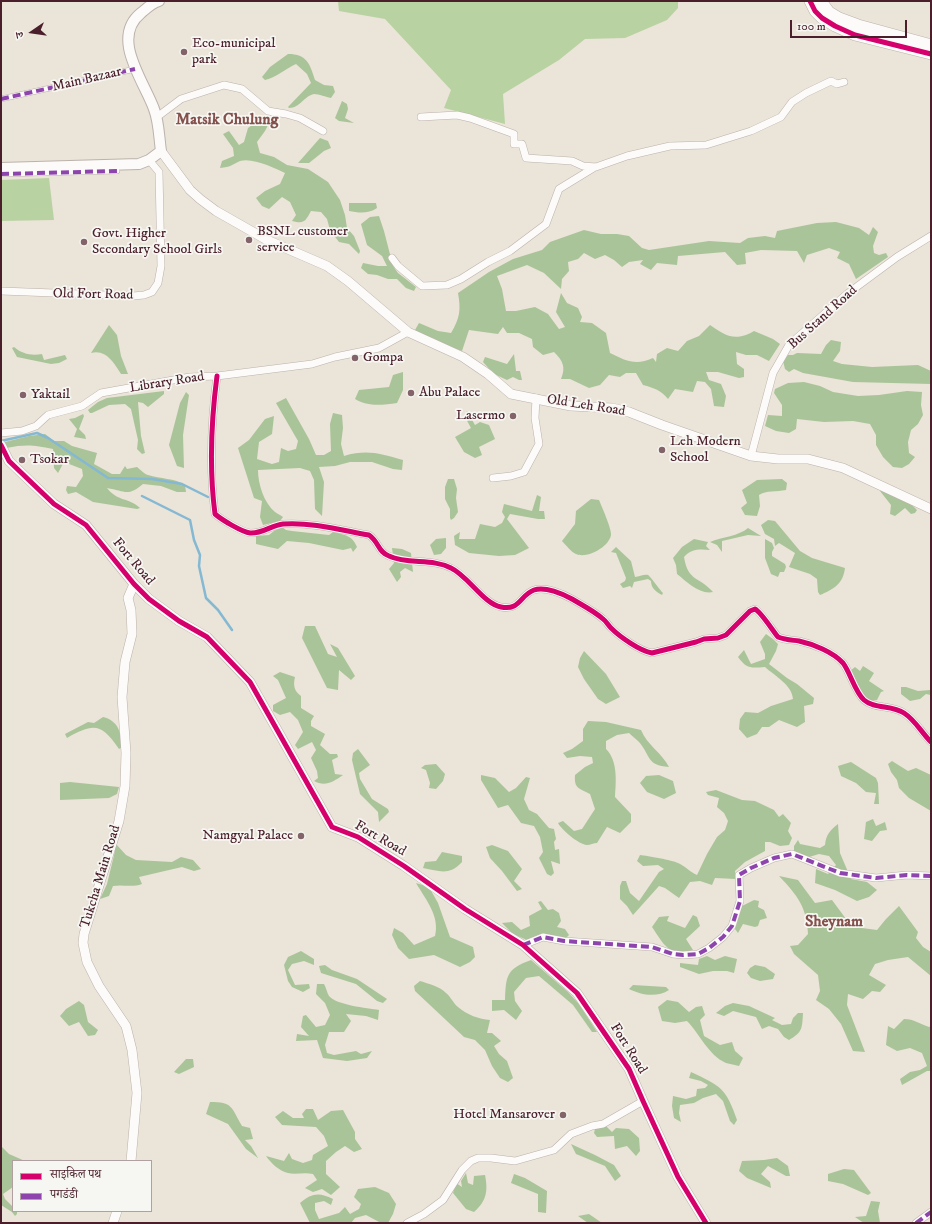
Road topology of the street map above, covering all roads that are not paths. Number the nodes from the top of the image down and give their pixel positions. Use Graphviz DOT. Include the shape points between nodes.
graph roads {
  1 [pos="159,1"];
  2 [pos="810,1"];
  3 [pos="821,1"];
  4 [pos="857,30"];
  5 [pos="931,45"];
  6 [pos="931,54"];
  7 [pos="135,69"];
  8 [pos="844,82"];
  9 [pos="1,99"];
  10 [pos="157,117"];
  11 [pos="421,117"];
  12 [pos="323,131"];
  13 [pos="161,151"];
  14 [pos="149,160"];
  15 [pos="596,167"];
  16 [pos="1,168"];
  17 [pos="117,171"];
  18 [pos="1,174"];
  19 [pos="931,236"];
  20 [pos="392,258"];
  21 [pos="1,291"];
  22 [pos="408,332"];
  23 [pos="217,376"];
  24 [pos="536,398"];
  25 [pos="1,433"];
  26 [pos="1,445"];
  27 [pos="751,456"];
  28 [pos="493,478"];
  29 [pos="931,509"];
  30 [pos="134,584"];
  31 [pos="931,742"];
  32 [pos="931,876"];
  33 [pos="523,945"];
  34 [pos="643,1101"];
  35 [pos="131,1160"];
  36 [pos="117,1212"];
  37 [pos="931,1212"];
  38 [pos="113,1223"];
  39 [pos="407,1223"];
  40 [pos="706,1223"];
  41 [pos="916,1223"];
  1 -- 7 [label="main road" via="139,15 129,28 129,50"];
  2 -- 4 [label="main road" via="822,18 835,26"];
  3 -- 4 [label="main road" via="829,12"];
  4 -- 5 [label="main road"];
  4 -- 6 [label="main road"];
  7 -- 9 [label="street, Main Bazaar"];
  7 -- 10 [label="main road, Main Bazaar"];
  8 -- 15 [label="street" via="831,82 806,93 792,102 781,117 744,133 706,145 670,146"];
  10 -- 12 [label="street" via="181,99 224,86 242,89 268,111 300,118"];
  10 -- 13 [label="main road, Main Bazaar"];
  11 -- 15 [label="street" via="458,115 470,118 514,134 514,144 522,144 526,158 572,161 583,166"];
  13 -- 14 [label="main road"];
  13 -- 22 [label="street, Old Leh Road" via="190,190 216,212 267,240 327,266"];
  14 -- 16 [label="main road" via="139,164"];
  14 -- 21 [label="street, Old Fort Road" via="159,172 161,266 158,283 152,292 144,296 133,296"];
  15 -- 20 [label="street" via="559,189 546,224 510,251 461,279 447,284 422,286"];
  17 -- 18 [label="street"];
  19 -- 27 [label="street, Bus Stand Road" via="897,257 847,294 789,345 773,373"];
  22 -- 23 [label="street, Library Road" via="379,348 312,364"];
  22 -- 24 [label="street, Old Leh Road" via="463,357 511,394"];
  23 -- 25 [label="street, Library Road" via="190,377 101,393 82,406 48,415 36,426"];
  23 -- 31 [label="street" via="212,425 212,490 215,514 221,519 250,533 262,532 282,524 312,525 369,535 375,539 382,552 389,556 452,568 489,601 500,607 516,606 534,590 543,589 572,599 595,613 612,629 645,652 652,653 726,635 755,609 760,611 778,637 814,646 834,655 843,663 864,700 877,706 904,712"];
  24 -- 27 [label="street, Old Leh Road" via="571,406 612,408 629,412"];
  24 -- 28 [label="street" via="535,418 539,444 531,461 524,472"];
  26 -- 30 [label="street, Fort Road" via="9,461 54,504 86,525"];
  27 -- 29 [label="street, Old Leh Road" via="808,459 843,468"];
  30 -- 33 [label="street, Fort Road" via="149,599 206,637 250,682 332,827 358,837"];
  30 -- 35 [label="street, Tukcha Main Road" via="128,598 132,634 125,662 122,697 126,753 125,786 119,821 83,943 87,962 99,986 126,1026 131,1044 137,1093"];
  32 -- 33 [label="street" via="876,878 840,873 792,854 774,858 739,875 740,901 732,926 723,937 698,954 683,956 652,947 564,942 543,937"];
  33 -- 34 [label="street, Fort Road" via="577,993 629,1069"];
  34 -- 39 [label="street" via="603,1124 570,1134 554,1150 537,1156 515,1161 478,1158 470,1161 443,1200"];
  34 -- 40 [label="street, Fort Road" via="678,1177"];
  36 -- 38 [label="street"];
  37 -- 41 [label="street"];
}
